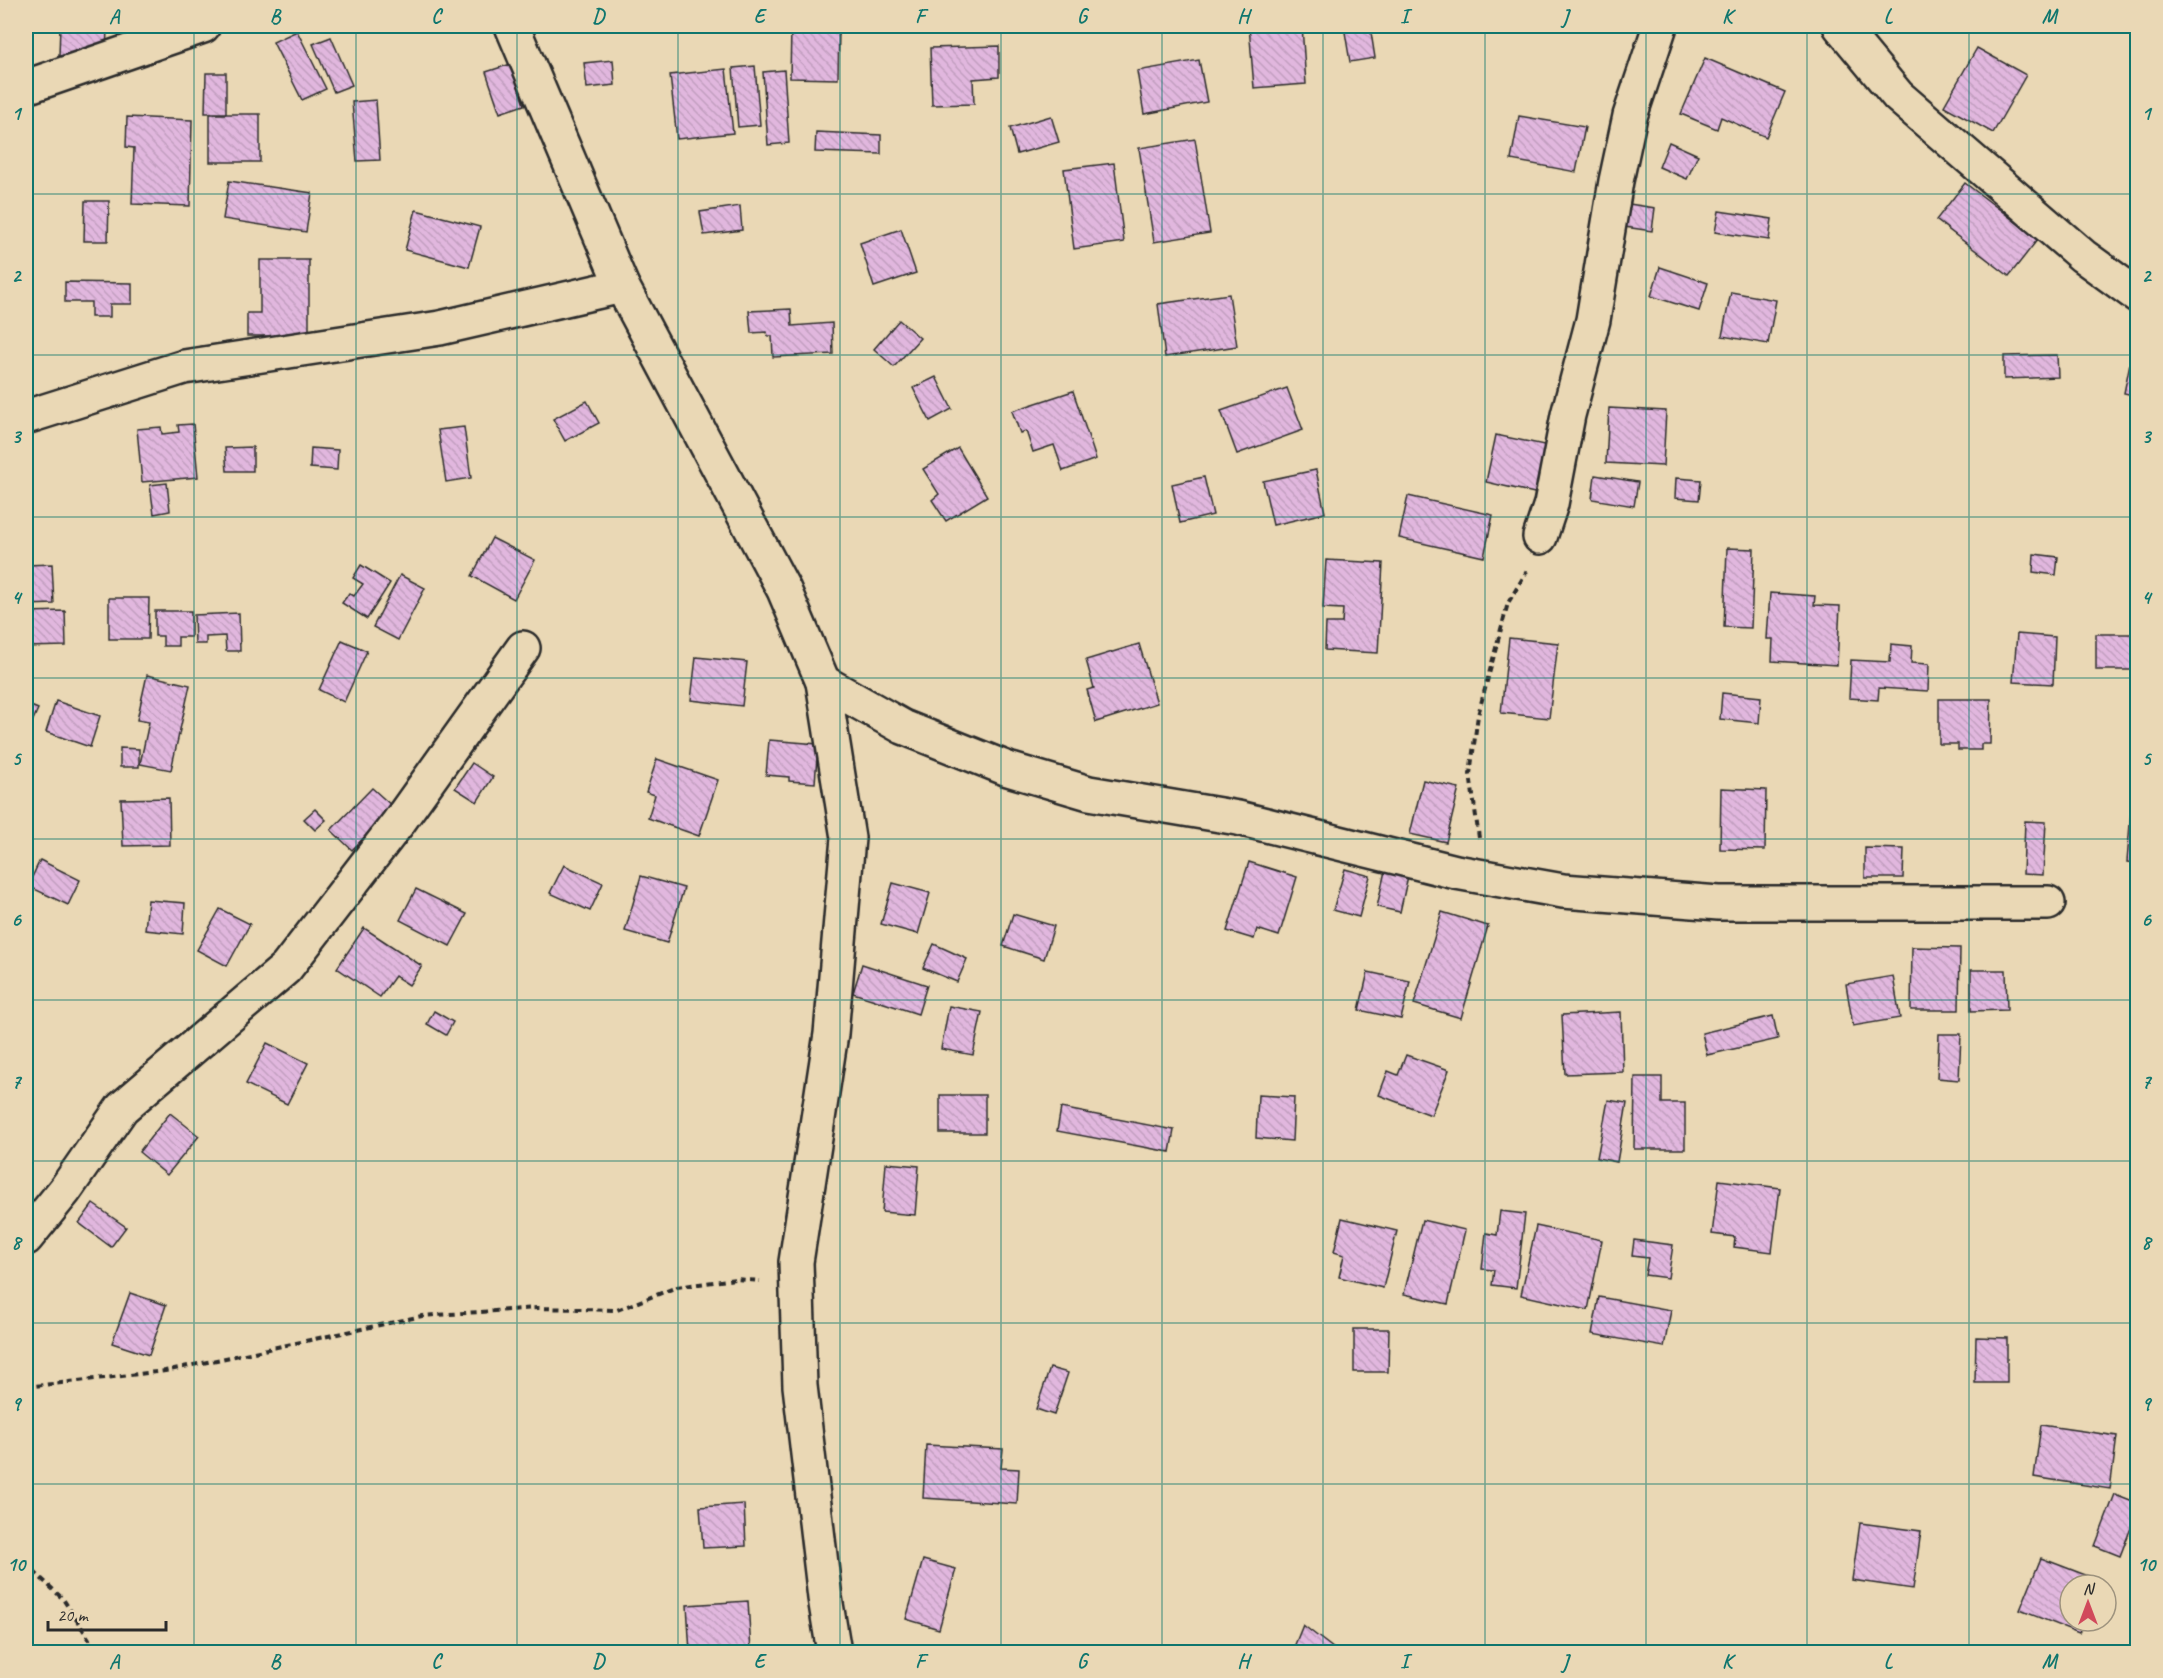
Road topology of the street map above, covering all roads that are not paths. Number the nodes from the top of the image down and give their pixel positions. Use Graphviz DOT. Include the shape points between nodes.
graph roads {
  1 [pos="203,26"];
  2 [pos="512,26"];
  3 [pos="1660,26"];
  4 [pos="1840,26"];
  5 [pos="26,87"];
  6 [pos="622,286"];
  7 [pos="2138,296"];
  8 [pos="26,417"];
  9 [pos="1540,537"];
  10 [pos="523,648"];
  11 [pos="823,682"];
  12 [pos="2048,903"];
  13 [pos="26,1238"];
  14 [pos="834,1653"];
  1 -- 5 [label="street"];
  2 -- 6 [label="street"];
  3 -- 9 [label="street" via="1630,116 1593,320"];
  4 -- 7 [label="street" via="1898,96 2083,256"];
  6 -- 8 [label="street" via="440,328 184,367"];
  6 -- 11 [label="street" via="784,590"];
  10 -- 13 [label="street" via="398,823 286,968 122,1108"];
  11 -- 12 [label="street" via="903,727 1008,769 1089,793 1238,818 1456,872 1563,891 1719,903"];
  11 -- 14 [label="street" via="848,838 831,1034 796,1262 796,1284 800,1386"];
}
